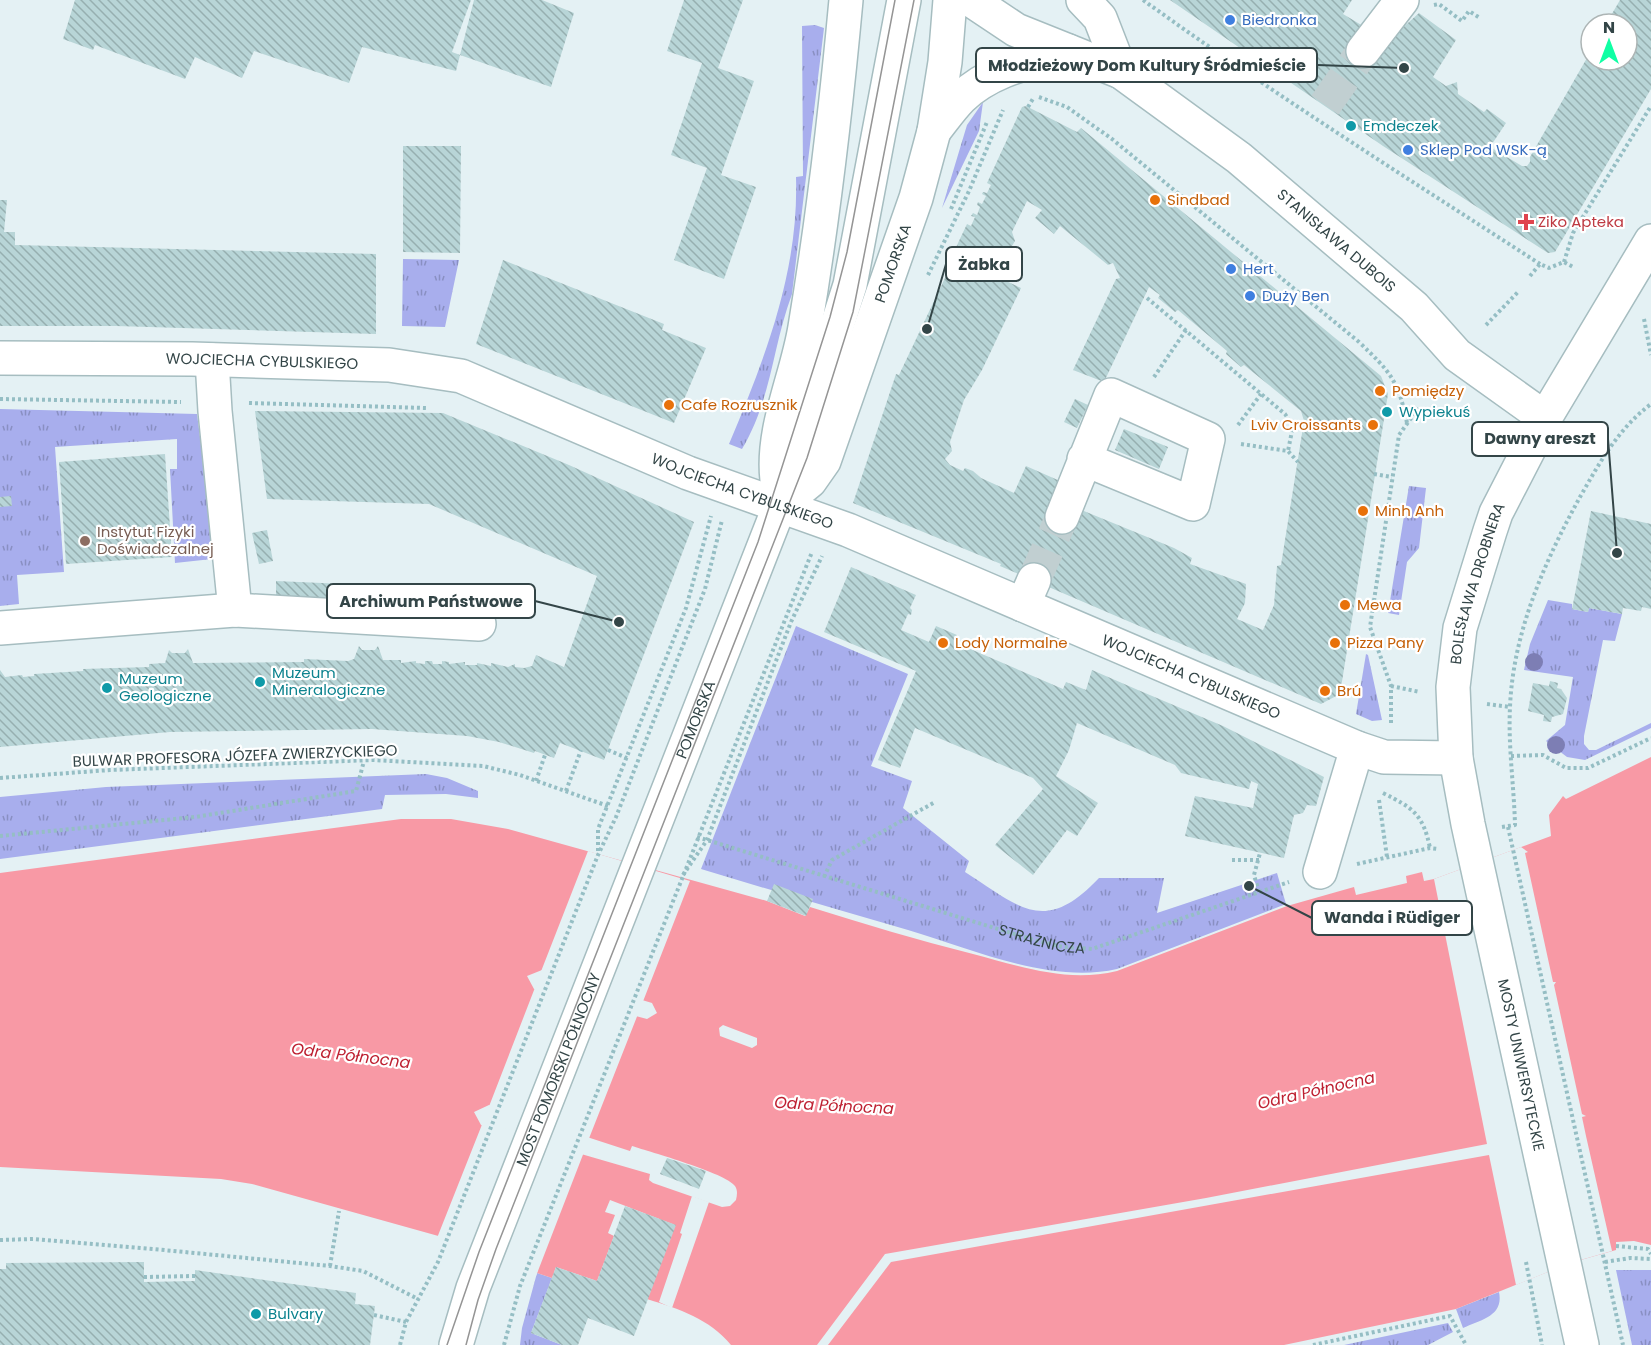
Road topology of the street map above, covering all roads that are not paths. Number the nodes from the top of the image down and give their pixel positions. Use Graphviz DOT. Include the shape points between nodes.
graph roads {
  1 [pos="846,0"];
  2 [pos="904,0"];
  3 [pos="950,0"];
  4 [pos="971,0"];
  5 [pos="1083,0"];
  6 [pos="1416,5"];
  7 [pos="1068,51"];
  8 [pos="1363,51"];
  9 [pos="1121,72"];
  10 [pos="934,131"];
  11 [pos="1651,241"];
  12 [pos="0,358"];
  13 [pos="212,360"];
  14 [pos="1545,418"];
  15 [pos="1084,459"];
  16 [pos="780,505"];
  17 [pos="1062,517"];
  18 [pos="236,609"];
  19 [pos="479,624"];
  20 [pos="0,628"];
  21 [pos="1357,748"];
  22 [pos="1456,758"];
  23 [pos="1477,864"];
  24 [pos="639,866"];
  25 [pos="1320,872"];
  26 [pos="456,1345"];
  27 [pos="1582,1345"];
  1 -- 16 [label="street, POMORSKA" via="828,175 808,309 778,440"];
  2 -- 16 [label="street" via="850,285"];
  3 -- 10 [label="street, POMORSKA"];
  4 -- 7 [label="street, STANISŁAWA DUBOIS" via="1016,30"];
  5 -- 9 [label="street" via="1100,18"];
  6 -- 8 [label="street"];
  7 -- 9 [label="street, STANISŁAWA DUBOIS"];
  7 -- 10 [label="street" via="1004,70 977,85"];
  9 -- 14 [label="street, STANISŁAWA DUBOIS" via="1239,158 1414,307 1457,355"];
  10 -- 16 [label="street, POMORSKA" via="910,218 824,461 810,481"];
  11 -- 14 [label="street, BOLESŁAWA DROBNERA"];
  12 -- 13 [label="street, WOJCIECHA CYBULSKIEGO"];
  13 -- 16 [label="street, WOJCIECHA CYBULSKIEGO" via="389,365 461,376 688,473"];
  13 -- 18 [label="street"];
  14 -- 22 [label="street, BOLESŁAWA DROBNERA" via="1496,513 1460,628 1453,687"];
  15 -- 15 [label="street" via="1111,395 1216,440 1193,504"];
  15 -- 17 [label="street"];
  16 -- 21 [label="street, WOJCIECHA CYBULSKIEGO" via="1028,593"];
  16 -- 24 [label="street, POMORSKA"];
  18 -- 19 [label="street"];
  18 -- 20 [label="street"];
  21 -- 22 [label="street, WOJCIECHA CYBULSKIEGO" via="1384,757"];
  21 -- 25 [label="street"];
  22 -- 23 [label="street, BOLESŁAWA DROBNERA"];
  23 -- 27 [label="street, MOSTY UNIWERSYTECKIE"];
  24 -- 26 [label="street, MOST POMORSKI PÓŁNOCNY" via="478,1274"];
}
